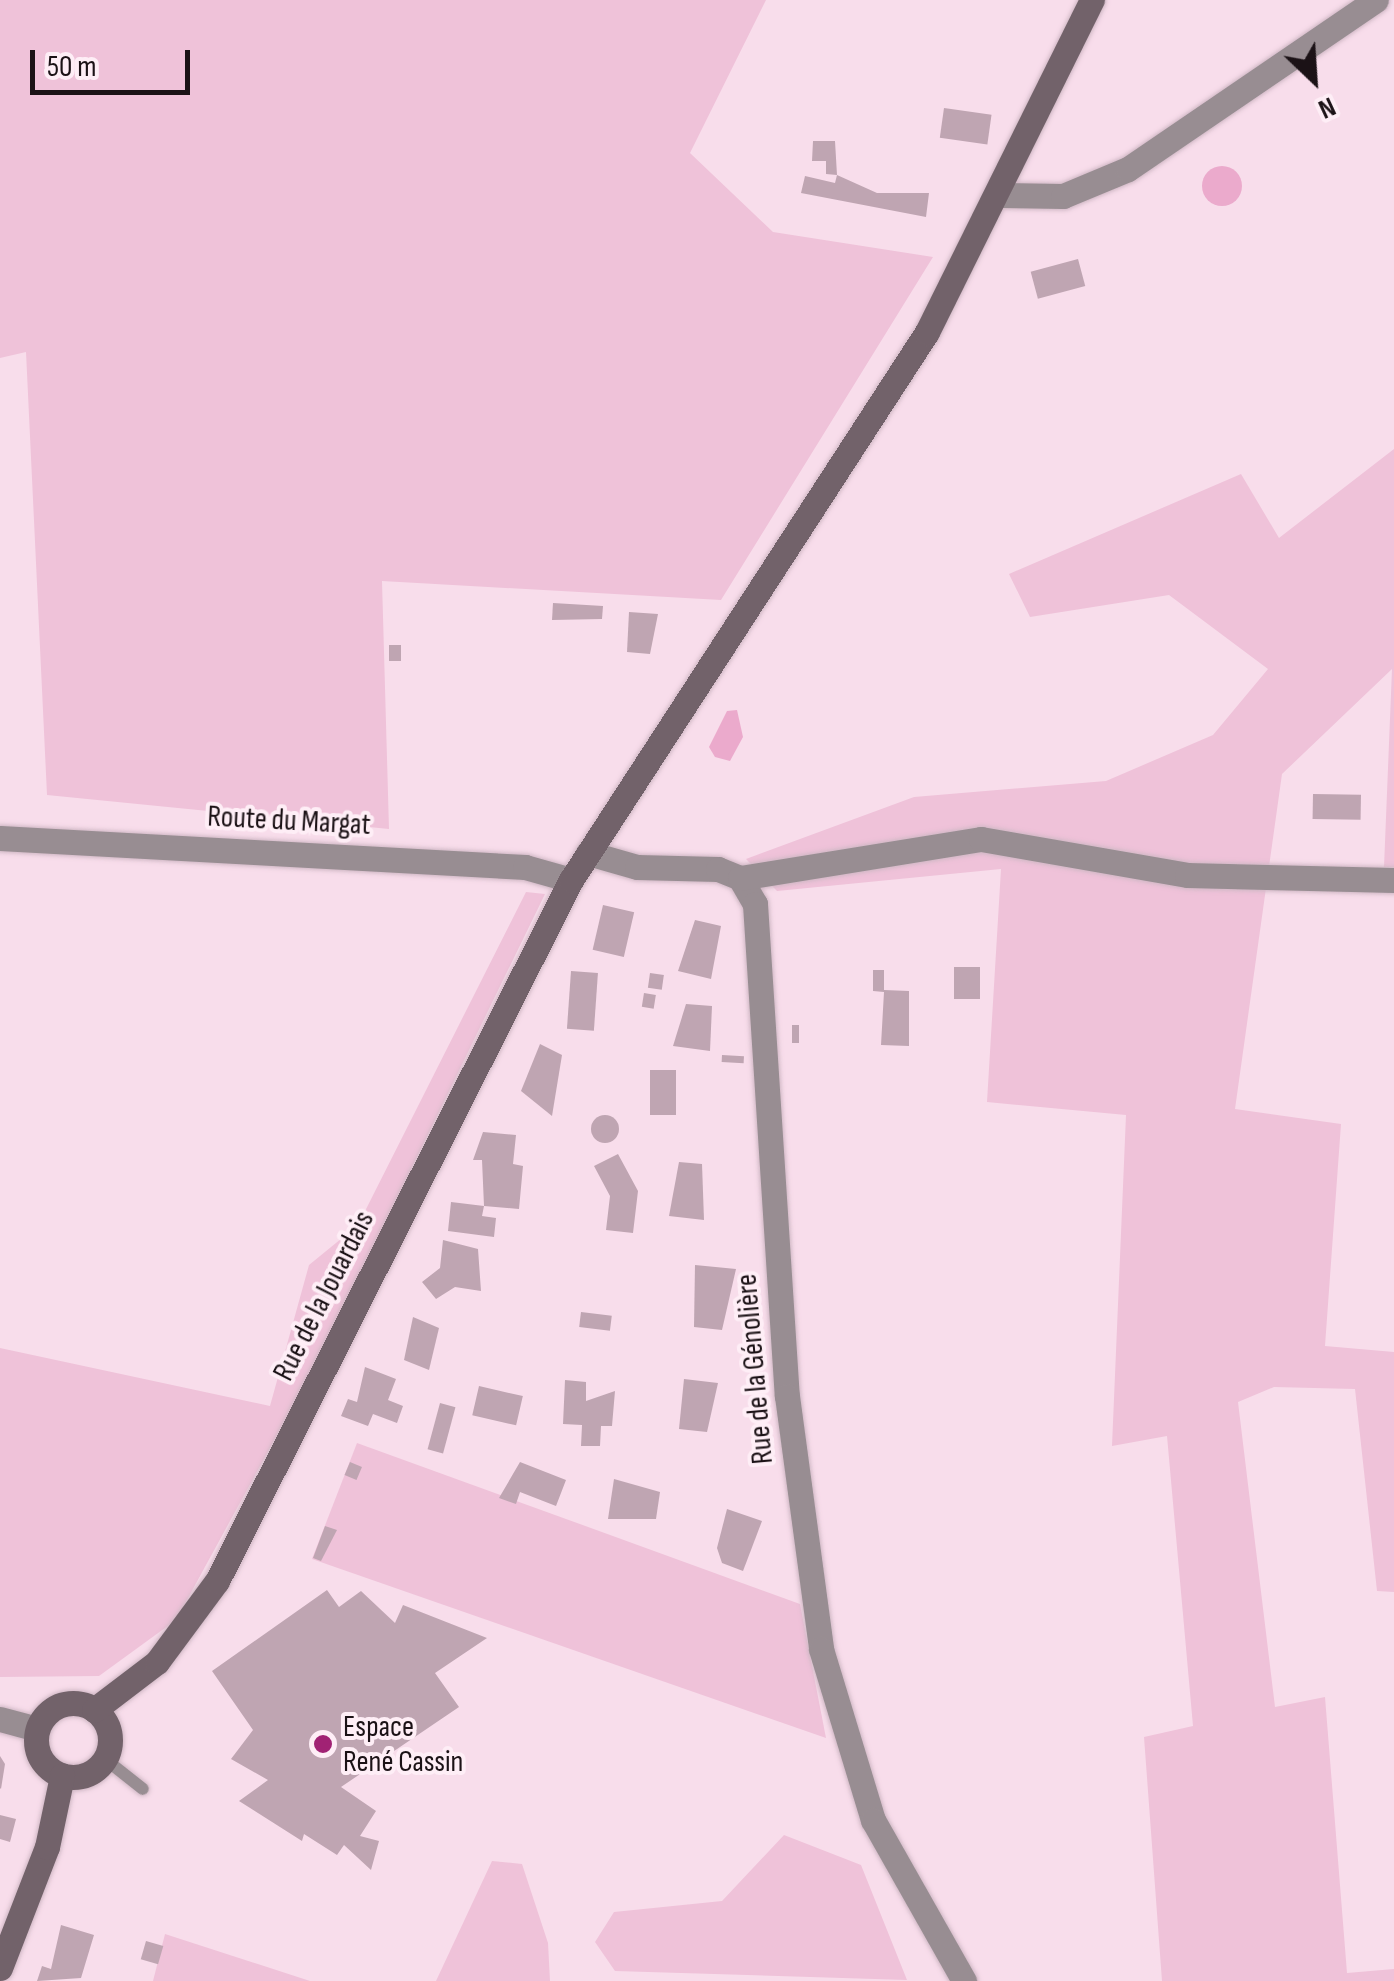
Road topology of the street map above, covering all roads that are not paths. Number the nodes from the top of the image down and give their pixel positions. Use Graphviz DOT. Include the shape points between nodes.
graph roads {
  1 [pos="1092,0"];
  2 [pos="1376,0"];
  3 [pos="1002,195"];
  4 [pos="0,838"];
  5 [pos="588,853"];
  6 [pos="740,878"];
  7 [pos="571,880"];
  8 [pos="1394,880"];
  9 [pos="94,1710"];
  10 [pos="0,1719"];
  11 [pos="37,1730"];
  12 [pos="105,1759"];
  13 [pos="62,1776"];
  14 [pos="143,1789"];
  15 [pos="0,1968"];
  16 [pos="964,1981"];
  1 -- 3 [label="main road, Rue de la Jouardais"];
  2 -- 3 [label="street" via="1128,169 1063,196"];
  3 -- 5 [label="main road, Rue de la Jouardais" via="857,448"];
  4 -- 7 [label="street, Route du Margat" via="526,867"];
  5 -- 6 [label="street"];
  5 -- 7 [label="main road, Rue de la Jouardais"];
  6 -- 8 [label="street" via="981,839 1188,875"];
  6 -- 16 [label="street, Rue de la Génolière" via="755,904 787,1396 822,1649 873,1820"];
  7 -- 9 [label="main road, Rue de la Jouardais" via="217,1581 157,1662"];
  9 -- 11 [label="main road" via="57,1706"];
  9 -- 12 [label="main road" via="108,1727"];
  10 -- 11 [label="street"];
  11 -- 13 [label="main road" via="43,1763"];
  12 -- 13 [label="main road" via="86,1775"];
  12 -- 14 [label="lane"];
  13 -- 15 [label="main road" via="47,1847"];
}
